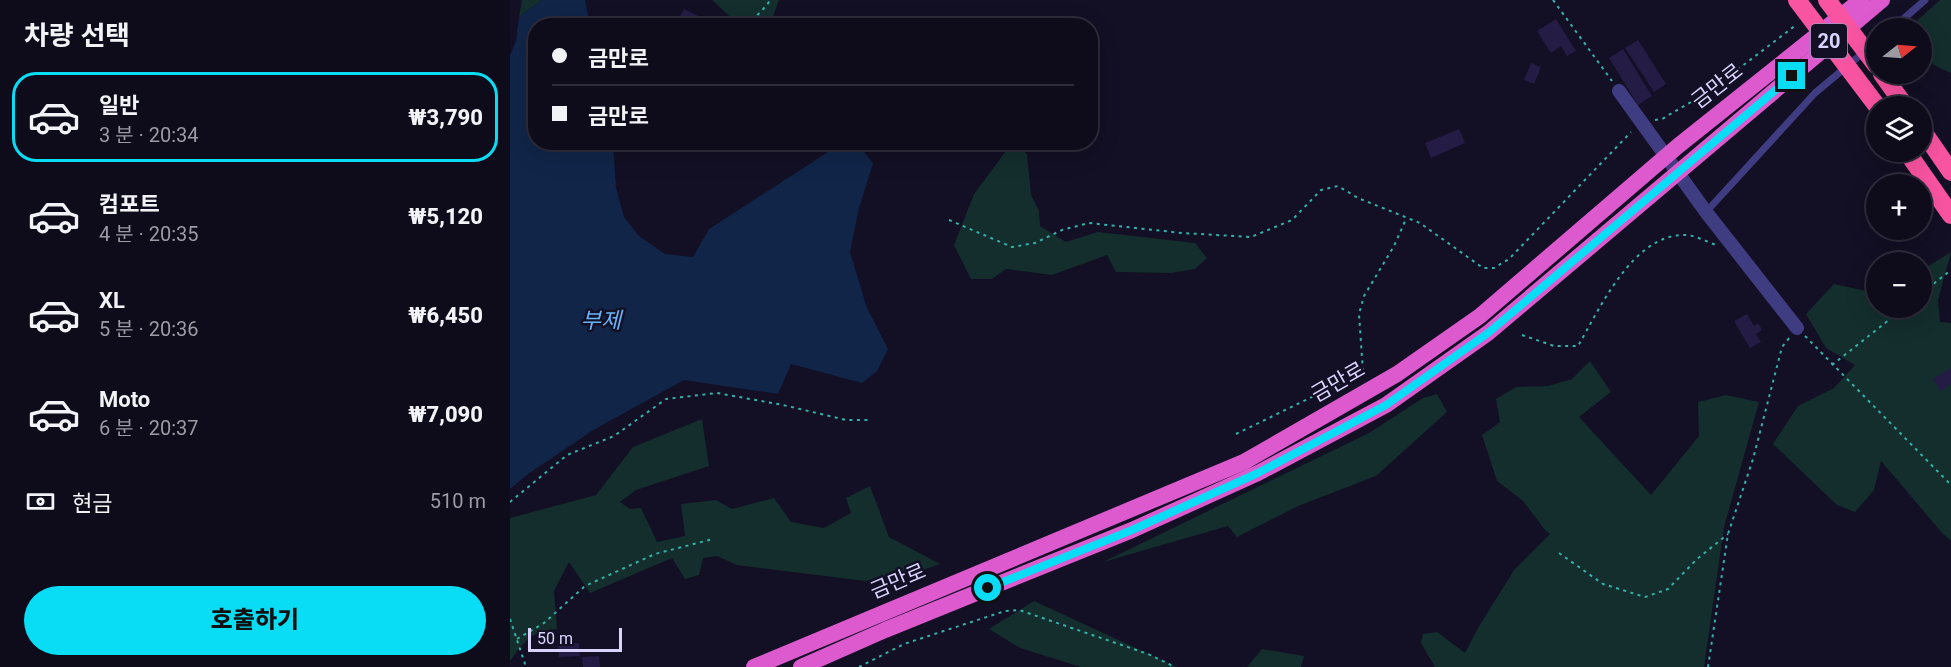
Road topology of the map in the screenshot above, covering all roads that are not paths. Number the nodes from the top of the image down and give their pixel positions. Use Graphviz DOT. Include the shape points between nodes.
graph roads {
  1 [pos="1797,0"];
  2 [pos="1827,0"];
  3 [pos="1861,0"];
  4 [pos="1882,0"];
  5 [pos="1925,0"];
  6 [pos="1904,18"];
  7 [pos="1866,50"];
  8 [pos="1866,52"];
  9 [pos="1619,91"];
  10 [pos="1870,96"];
  11 [pos="1932,144"];
  12 [pos="1914,162"];
  13 [pos="1951,172"];
  14 [pos="1706,212"];
  15 [pos="1951,215"];
  16 [pos="1797,328"];
  17 [pos="754,667"];
  18 [pos="801,667"];
  1 -- 10 [label="highway, 20"];
  2 -- 8 [label="highway, 20"];
  3 -- 17 [label="highway, 금만로" via="1678,146 1480,316 1397,374 1244,462"];
  4 -- 18 [label="highway, 금만로" via="1488,333 1386,405 1258,473 1132,530"];
  5 -- 6 [label="lane"];
  7 -- 14 [label="lane" via="1815,93"];
  9 -- 14 [label="street"];
  11 -- 13 [label="highway"];
  12 -- 15 [label="highway"];
  14 -- 16 [label="street"];
}
